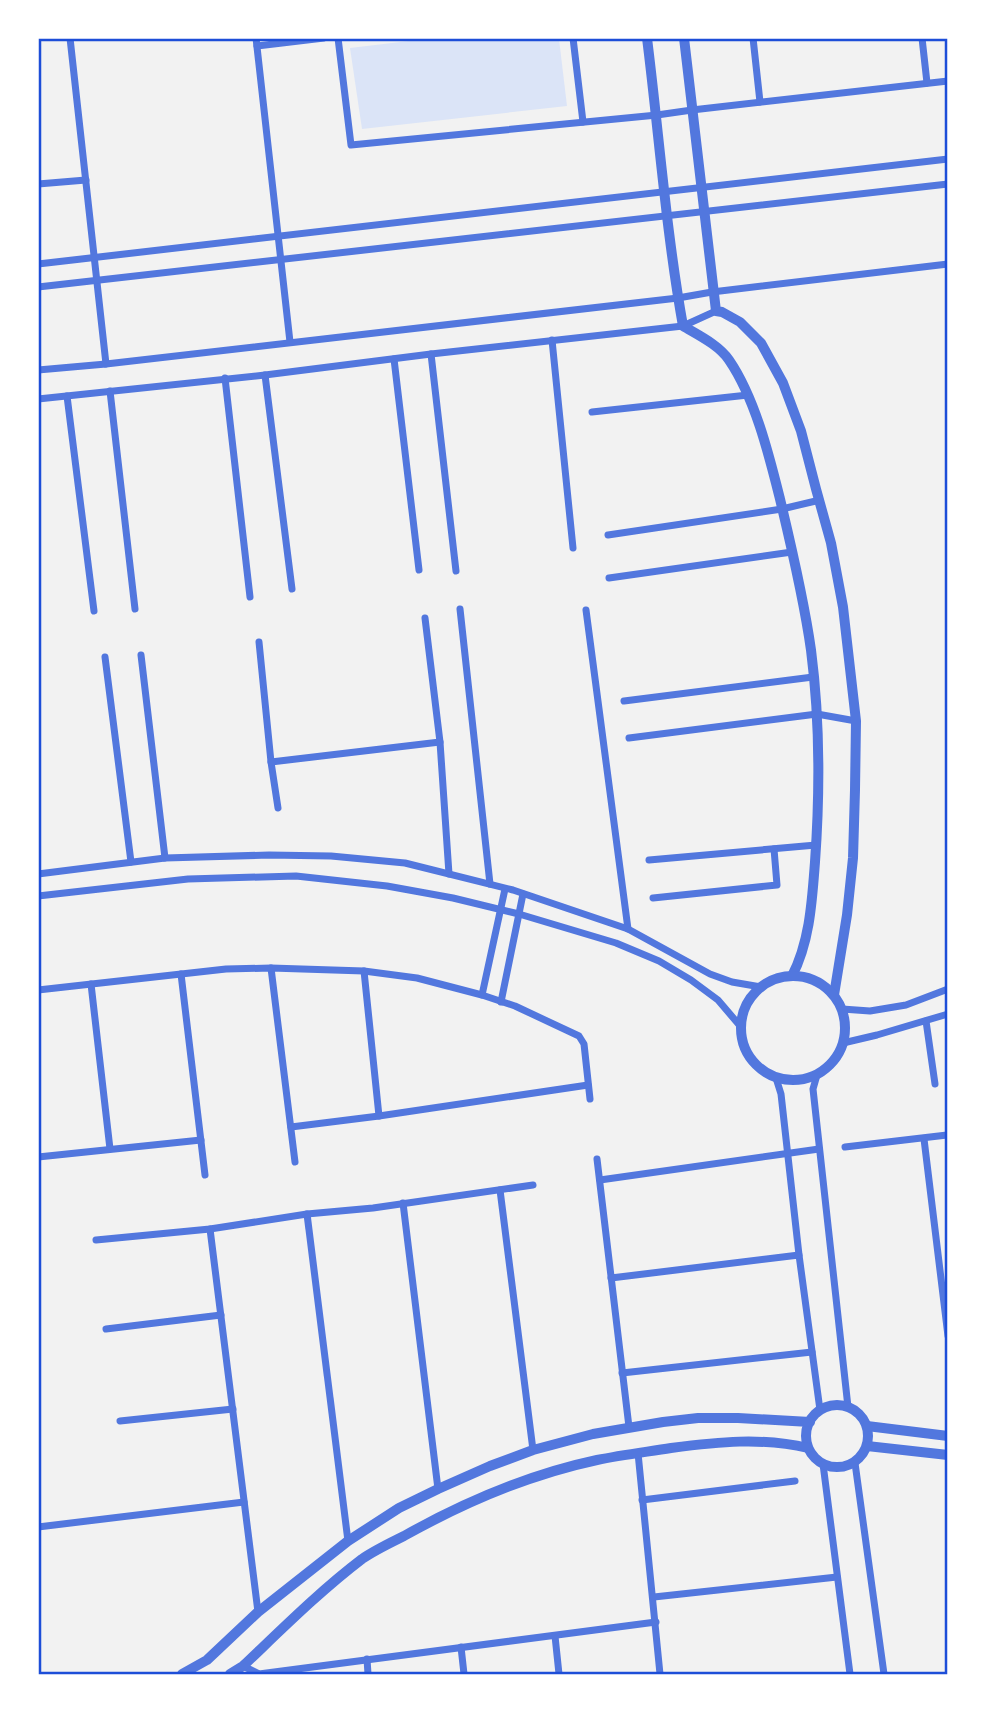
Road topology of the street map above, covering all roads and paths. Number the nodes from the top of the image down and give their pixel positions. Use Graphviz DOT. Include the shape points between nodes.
graph roads {
  1 [pos="70,38"];
  2 [pos="324,38"];
  3 [pos="338,38"];
  4 [pos="573,38"];
  5 [pos="647,38"];
  6 [pos="684,38"];
  7 [pos="753,38"];
  8 [pos="922,38"];
  9 [pos="257,42"];
  10 [pos="947,81"];
  11 [pos="927,83"];
  12 [pos="760,102"];
  13 [pos="692,110"];
  14 [pos="657,115"];
  15 [pos="583,122"];
  16 [pos="947,159"];
  17 [pos="86,180"];
  18 [pos="38,184"];
  19 [pos="947,184"];
  20 [pos="701,187"];
  21 [pos="663,191"];
  22 [pos="704,212"];
  23 [pos="667,215"];
  24 [pos="278,236"];
  25 [pos="94,257"];
  26 [pos="281,260"];
  27 [pos="38,264"];
  28 [pos="947,264"];
  29 [pos="97,281"];
  30 [pos="38,287"];
  31 [pos="712,292"];
  32 [pos="678,298"];
  33 [pos="716,311"];
  34 [pos="683,326"];
  35 [pos="552,340"];
  36 [pos="290,342"];
  37 [pos="431,354"];
  38 [pos="394,359"];
  39 [pos="106,364"];
  40 [pos="38,370"];
  41 [pos="265,375"];
  42 [pos="225,379"];
  43 [pos="110,391"];
  44 [pos="748,395"];
  45 [pos="67,396"];
  46 [pos="38,399"];
  47 [pos="592,412"];
  48 [pos="820,500"];
  49 [pos="782,509"];
  50 [pos="608,534"];
  51 [pos="573,548"];
  52 [pos="792,552"];
  53 [pos="419,570"];
  54 [pos="456,570"];
  55 [pos="609,578"];
  56 [pos="292,589"];
  57 [pos="250,597"];
  58 [pos="135,609"];
  59 [pos="460,610"];
  60 [pos="586,610"];
  61 [pos="94,611"];
  62 [pos="425,618"];
  63 [pos="259,642"];
  64 [pos="142,655"];
  65 [pos="105,657"];
  66 [pos="813,677"];
  67 [pos="624,701"];
  68 [pos="817,715"];
  69 [pos="856,721"];
  70 [pos="629,738"];
  71 [pos="440,743"];
  72 [pos="271,762"];
  73 [pos="278,808"];
  74 [pos="817,845"];
  75 [pos="774,849"];
  76 [pos="165,858"];
  77 [pos="649,860"];
  78 [pos="131,862"];
  79 [pos="38,874"];
  80 [pos="449,874"];
  81 [pos="490,884"];
  82 [pos="505,888"];
  83 [pos="523,894"];
  84 [pos="38,897"];
  85 [pos="653,898"];
  86 [pos="500,910"];
  87 [pos="519,914"];
  88 [pos="628,929"];
  89 [pos="271,968"];
  90 [pos="364,971"];
  91 [pos="181,974"];
  92 [pos="792,976"];
  93 [pos="91,984"];
  94 [pos="761,987"];
  95 [pos="947,989"];
  96 [pos="38,990"];
  97 [pos="482,995"];
  98 [pos="834,995"];
  99 [pos="501,1002"];
  100 [pos="842,1009"];
  101 [pos="947,1014"];
  102 [pos="926,1021"];
  103 [pos="741,1027"];
  104 [pos="843,1043"];
  105 [pos="817,1075"];
  106 [pos="776,1078"];
  107 [pos="935,1084"];
  108 [pos="588,1085"];
  109 [pos="590,1099"];
  110 [pos="379,1116"];
  111 [pos="291,1127"];
  112 [pos="947,1135"];
  113 [pos="924,1139"];
  114 [pos="201,1140"];
  115 [pos="845,1147"];
  116 [pos="110,1149"];
  117 [pos="819,1149"];
  118 [pos="787,1153"];
  119 [pos="38,1157"];
  120 [pos="597,1159"];
  121 [pos="295,1162"];
  122 [pos="205,1175"];
  123 [pos="600,1180"];
  124 [pos="533,1185"];
  125 [pos="500,1190"];
  126 [pos="403,1203"];
  127 [pos="307,1214"];
  128 [pos="210,1229"];
  129 [pos="96,1240"];
  130 [pos="799,1255"];
  131 [pos="611,1278"];
  132 [pos="221,1315"];
  133 [pos="106,1329"];
  134 [pos="947,1336"];
  135 [pos="812,1352"];
  136 [pos="622,1373"];
  137 [pos="848,1406"];
  138 [pos="233,1409"];
  139 [pos="820,1410"];
  140 [pos="120,1421"];
  141 [pos="810,1422"];
  142 [pos="867,1426"];
  143 [pos="629,1427"];
  144 [pos="947,1436"];
  145 [pos="867,1446"];
  146 [pos="808,1448"];
  147 [pos="533,1450"];
  148 [pos="638,1453"];
  149 [pos="947,1455"];
  150 [pos="855,1463"];
  151 [pos="823,1464"];
  152 [pos="795,1481"];
  153 [pos="438,1489"];
  154 [pos="642,1500"];
  155 [pos="244,1502"];
  156 [pos="38,1527"];
  157 [pos="348,1541"];
  158 [pos="313,1569"];
  159 [pos="837,1577"];
  160 [pos="323,1592"];
  161 [pos="654,1597"];
  162 [pos="258,1612"];
  163 [pos="656,1622"];
  164 [pos="555,1636"];
  165 [pos="461,1647"];
  166 [pos="367,1659"];
  167 [pos="243,1666"];
  168 [pos="259,1674"];
  169 [pos="182,1675"];
  170 [pos="230,1675"];
  171 [pos="368,1675"];
  172 [pos="464,1675"];
  173 [pos="559,1675"];
  174 [pos="660,1675"];
  175 [pos="850,1675"];
  176 [pos="884,1675"];
  1 -- 17 [label="street"];
  2 -- 9 [label="street"];
  3 -- 15 [label="street" via="351,145"];
  4 -- 15 [label="street"];
  5 -- 14 [label="street"];
  6 -- 13 [label="street"];
  7 -- 12 [label="street"];
  8 -- 11 [label="street"];
  9 -- 24 [label="street"];
  10 -- 11 [label="street"];
  11 -- 12 [label="street"];
  12 -- 13 [label="street"];
  13 -- 14 [label="street"];
  13 -- 20 [label="street"];
  14 -- 15 [label="street"];
  14 -- 21 [label="street"];
  16 -- 20 [label="street"];
  17 -- 18 [label="street"];
  17 -- 25 [label="street"];
  19 -- 22 [label="street"];
  20 -- 21 [label="street"];
  20 -- 22 [label="street"];
  21 -- 23 [label="street"];
  21 -- 24 [label="street"];
  22 -- 23 [label="street"];
  22 -- 31 [label="street"];
  23 -- 26 [label="street"];
  23 -- 32 [label="street"];
  24 -- 25 [label="street"];
  24 -- 26 [label="street"];
  25 -- 27 [label="street"];
  25 -- 29 [label="street"];
  26 -- 29 [label="street"];
  26 -- 36 [label="street"];
  28 -- 31 [label="street"];
  29 -- 30 [label="street"];
  29 -- 39 [label="street"];
  31 -- 32 [label="street"];
  31 -- 33 [label="street"];
  32 -- 34 [label="street"];
  32 -- 36 [label="street"];
  33 -- 34 [label="street"];
  33 -- 48 [label="street" via="740,322 761,343 783,383"];
  34 -- 35 [label="street"];
  34 -- 44 [label="street" via="728,357"];
  35 -- 37 [label="street"];
  35 -- 51 [label="street"];
  36 -- 39 [label="street"];
  37 -- 38 [label="street"];
  37 -- 54 [label="street"];
  38 -- 41 [label="street"];
  38 -- 53 [label="street"];
  39 -- 40 [label="street"];
  41 -- 42 [label="street"];
  41 -- 56 [label="street"];
  42 -- 43 [label="street"];
  42 -- 57 [label="street"];
  43 -- 45 [label="street"];
  43 -- 58 [label="street"];
  44 -- 47 [label="street"];
  44 -- 49 [label="street"];
  45 -- 46 [label="street"];
  45 -- 61 [label="street"];
  48 -- 49 [label="street"];
  48 -- 69 [label="street" via="843,607"];
  49 -- 50 [label="street"];
  49 -- 52 [label="street"];
  52 -- 55 [label="street"];
  52 -- 66 [label="street"];
  59 -- 81 [label="street"];
  60 -- 88 [label="street"];
  62 -- 71 [label="street"];
  63 -- 72 [label="street"];
  64 -- 76 [label="street"];
  65 -- 78 [label="street"];
  66 -- 67 [label="street"];
  66 -- 68 [label="street"];
  68 -- 69 [label="street"];
  68 -- 70 [label="street"];
  68 -- 74 [label="street"];
  69 -- 98 [label="street" via="853,858"];
  71 -- 72 [label="street"];
  71 -- 80 [label="street"];
  72 -- 73 [label="street"];
  74 -- 75 [label="street"];
  74 -- 92 [label="street" via="808,930"];
  75 -- 77 [label="street"];
  75 -- 85 [label="street" via="777,885"];
  76 -- 78 [label="street"];
  76 -- 80 [label="street" via="331,856 405,863"];
  78 -- 79 [label="street"];
  80 -- 81 [label="street"];
  81 -- 82 [label="street"];
  82 -- 83 [label="street"];
  82 -- 86 [label="street"];
  83 -- 87 [label="street"];
  83 -- 88 [label="street"];
  84 -- 86 [label="street" via="188,879 296,876 387,886"];
  86 -- 87 [label="street"];
  86 -- 97 [label="street"];
  87 -- 99 [label="street"];
  87 -- 103 [label="street" via="659,961 718,1000"];
  88 -- 94 [label="street" via="710,974"];
  89 -- 90 [label="street"];
  89 -- 91 [label="street"];
  89 -- 111 [label="street"];
  90 -- 97 [label="street" via="417,978"];
  90 -- 110 [label="street"];
  91 -- 93 [label="street"];
  91 -- 114 [label="street"];
  92 -- 94 [label="street"];
  92 -- 98 [label="street" via="822,984"];
  93 -- 96 [label="street"];
  93 -- 116 [label="street"];
  94 -- 103 [label="street" via="750,998"];
  95 -- 100 [label="street" via="906,1005 870,1011"];
  97 -- 99 [label="street"];
  98 -- 100 [label="street"];
  99 -- 108 [label="street" via="579,1036"];
  100 -- 104 [label="street"];
  101 -- 102 [label="street"];
  102 -- 104 [label="street"];
  102 -- 107 [label="street"];
  103 -- 106 [label="street" via="750,1059"];
  104 -- 105 [label="street" via="829,1067"];
  105 -- 106 [label="street" via="804,1080"];
  105 -- 117 [label="street" via="813,1089"];
  106 -- 118 [label="street"];
  108 -- 109 [label="street"];
  108 -- 110 [label="street"];
  110 -- 111 [label="street"];
  111 -- 121 [label="street"];
  112 -- 113 [label="street"];
  113 -- 115 [label="street"];
  113 -- 134 [label="street"];
  114 -- 116 [label="street"];
  114 -- 122 [label="street"];
  116 -- 119 [label="street"];
  117 -- 118 [label="street"];
  117 -- 137 [label="street"];
  118 -- 123 [label="street"];
  118 -- 130 [label="street"];
  120 -- 123 [label="street"];
  123 -- 131 [label="street"];
  124 -- 125 [label="street"];
  125 -- 126 [label="street"];
  125 -- 147 [label="street"];
  126 -- 127 [label="street"];
  126 -- 153 [label="street"];
  127 -- 128 [label="street"];
  127 -- 157 [label="street"];
  128 -- 129 [label="street"];
  128 -- 132 [label="street"];
  130 -- 131 [label="street"];
  130 -- 135 [label="street"];
  131 -- 136 [label="street"];
  132 -- 133 [label="street"];
  132 -- 138 [label="street"];
  135 -- 136 [label="street"];
  135 -- 139 [label="street"];
  136 -- 143 [label="street"];
  137 -- 139 [label="street"];
  137 -- 142 [label="street"];
  138 -- 140 [label="street"];
  138 -- 155 [label="street"];
  139 -- 141 [label="street"];
  141 -- 143 [label="street" via="698,1418"];
  141 -- 146 [label="street"];
  142 -- 144 [label="street"];
  142 -- 145 [label="street"];
  143 -- 147 [label="street"];
  145 -- 149 [label="street"];
  145 -- 150 [label="street"];
  146 -- 148 [label="street" via="744,1441"];
  146 -- 151 [label="street"];
  147 -- 153 [label="street"];
  148 -- 154 [label="street"];
  148 -- 160 [label="street" via="538,1477 442,1514 364,1558"];
  150 -- 151 [label="street" via="833,1468"];
  150 -- 176 [label="street"];
  151 -- 159 [label="street"];
  152 -- 154 [label="street"];
  153 -- 157 [label="street"];
  154 -- 161 [label="street"];
  155 -- 156 [label="street"];
  155 -- 162 [label="street"];
  157 -- 158 [label="street"];
  158 -- 160 [label="street"];
  158 -- 162 [label="street"];
  159 -- 161 [label="street"];
  159 -- 175 [label="street"];
  160 -- 167 [label="street"];
  161 -- 163 [label="street"];
  162 -- 169 [label="street" via="207,1660"];
  163 -- 164 [label="street"];
  163 -- 174 [label="street"];
  164 -- 165 [label="street"];
  164 -- 173 [label="street"];
  165 -- 166 [label="street"];
  165 -- 172 [label="street"];
  166 -- 168 [label="street"];
  166 -- 171 [label="street"];
  167 -- 168 [label="street"];
  167 -- 170 [label="street"];
}
